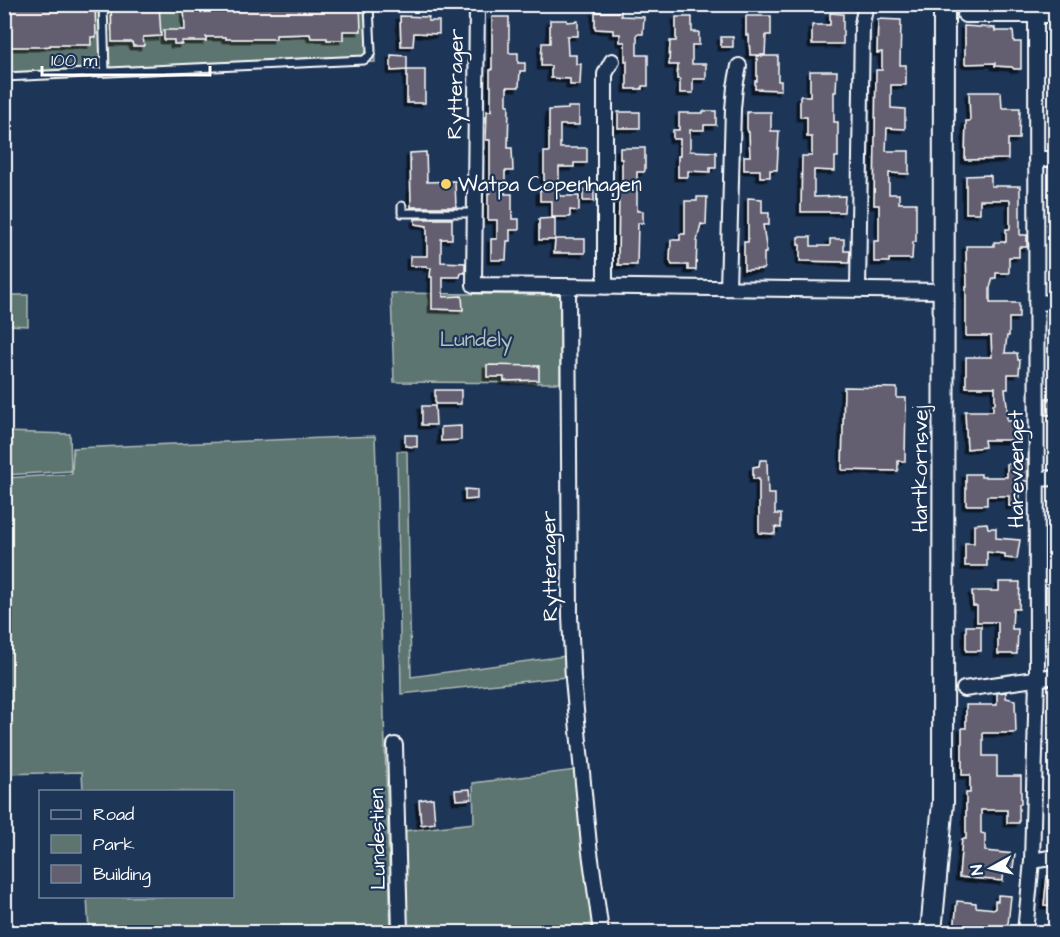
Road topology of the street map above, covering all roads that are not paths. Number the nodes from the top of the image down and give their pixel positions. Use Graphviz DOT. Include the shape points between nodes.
graph roads {
  1 [pos="103,4"];
  2 [pos="369,4"];
  3 [pos="944,4"];
  4 [pos="477,6"];
  5 [pos="865,9"];
  6 [pos="1036,10"];
  7 [pos="965,15"];
  8 [pos="1056,15"];
  9 [pos="612,61"];
  10 [pos="739,66"];
  11 [pos="105,71"];
  12 [pos="4,77"];
  13 [pos="1036,159"];
  14 [pos="1056,159"];
  15 [pos="402,206"];
  16 [pos="475,213"];
  17 [pos="568,286"];
  18 [pos="605,287"];
  19 [pos="728,288"];
  20 [pos="858,290"];
  21 [pos="944,291"];
  22 [pos="1036,302"];
  23 [pos="1056,303"];
  24 [pos="1056,478"];
  25 [pos="1036,479"];
  26 [pos="1056,676"];
  27 [pos="1037,679"];
  28 [pos="964,689"];
  29 [pos="395,745"];
  30 [pos="1056,857"];
  31 [pos="1032,861"];
  32 [pos="400,933"];
  33 [pos="601,933"];
  34 [pos="931,933"];
  35 [pos="1025,933"];
  1 -- 11 [label="lane"];
  2 -- 11 [label="lane" via="371,52 364,60"];
  3 -- 21 [label="street, Hartkornsvej"];
  4 -- 16 [label="street, Rytterager"];
  5 -- 20 [label="street"];
  6 -- 7 [label="street"];
  6 -- 8 [label="street"];
  6 -- 13 [label="street, Harevænget"];
  9 -- 18 [label="street" via="605,74"];
  10 -- 19 [label="street" via="733,109"];
  11 -- 12 [label="lane"];
  13 -- 14 [label="street"];
  13 -- 22 [label="street, Harevænget"];
  15 -- 16 [label="lane" via="402,213"];
  16 -- 17 [label="street, Rytterager" via="474,285"];
  17 -- 18 [label="street, Rytterager"];
  17 -- 33 [label="street, Rytterager" via="573,679"];
  18 -- 19 [label="street, Rytterager"];
  19 -- 20 [label="street, Rytterager"];
  20 -- 21 [label="street, Rytterager"];
  21 -- 34 [label="street, Hartkornsvej" via="943,802"];
  22 -- 23 [label="street"];
  22 -- 25 [label="street, Harevænget"];
  24 -- 25 [label="street"];
  25 -- 27 [label="street, Harevænget"];
  26 -- 27 [label="street"];
  27 -- 28 [label="street"];
  27 -- 31 [label="street, Harevænget"];
  29 -- 32 [label="street, Lundestien"];
  30 -- 31 [label="street"];
  31 -- 35 [label="street, Harevænget"];
}
